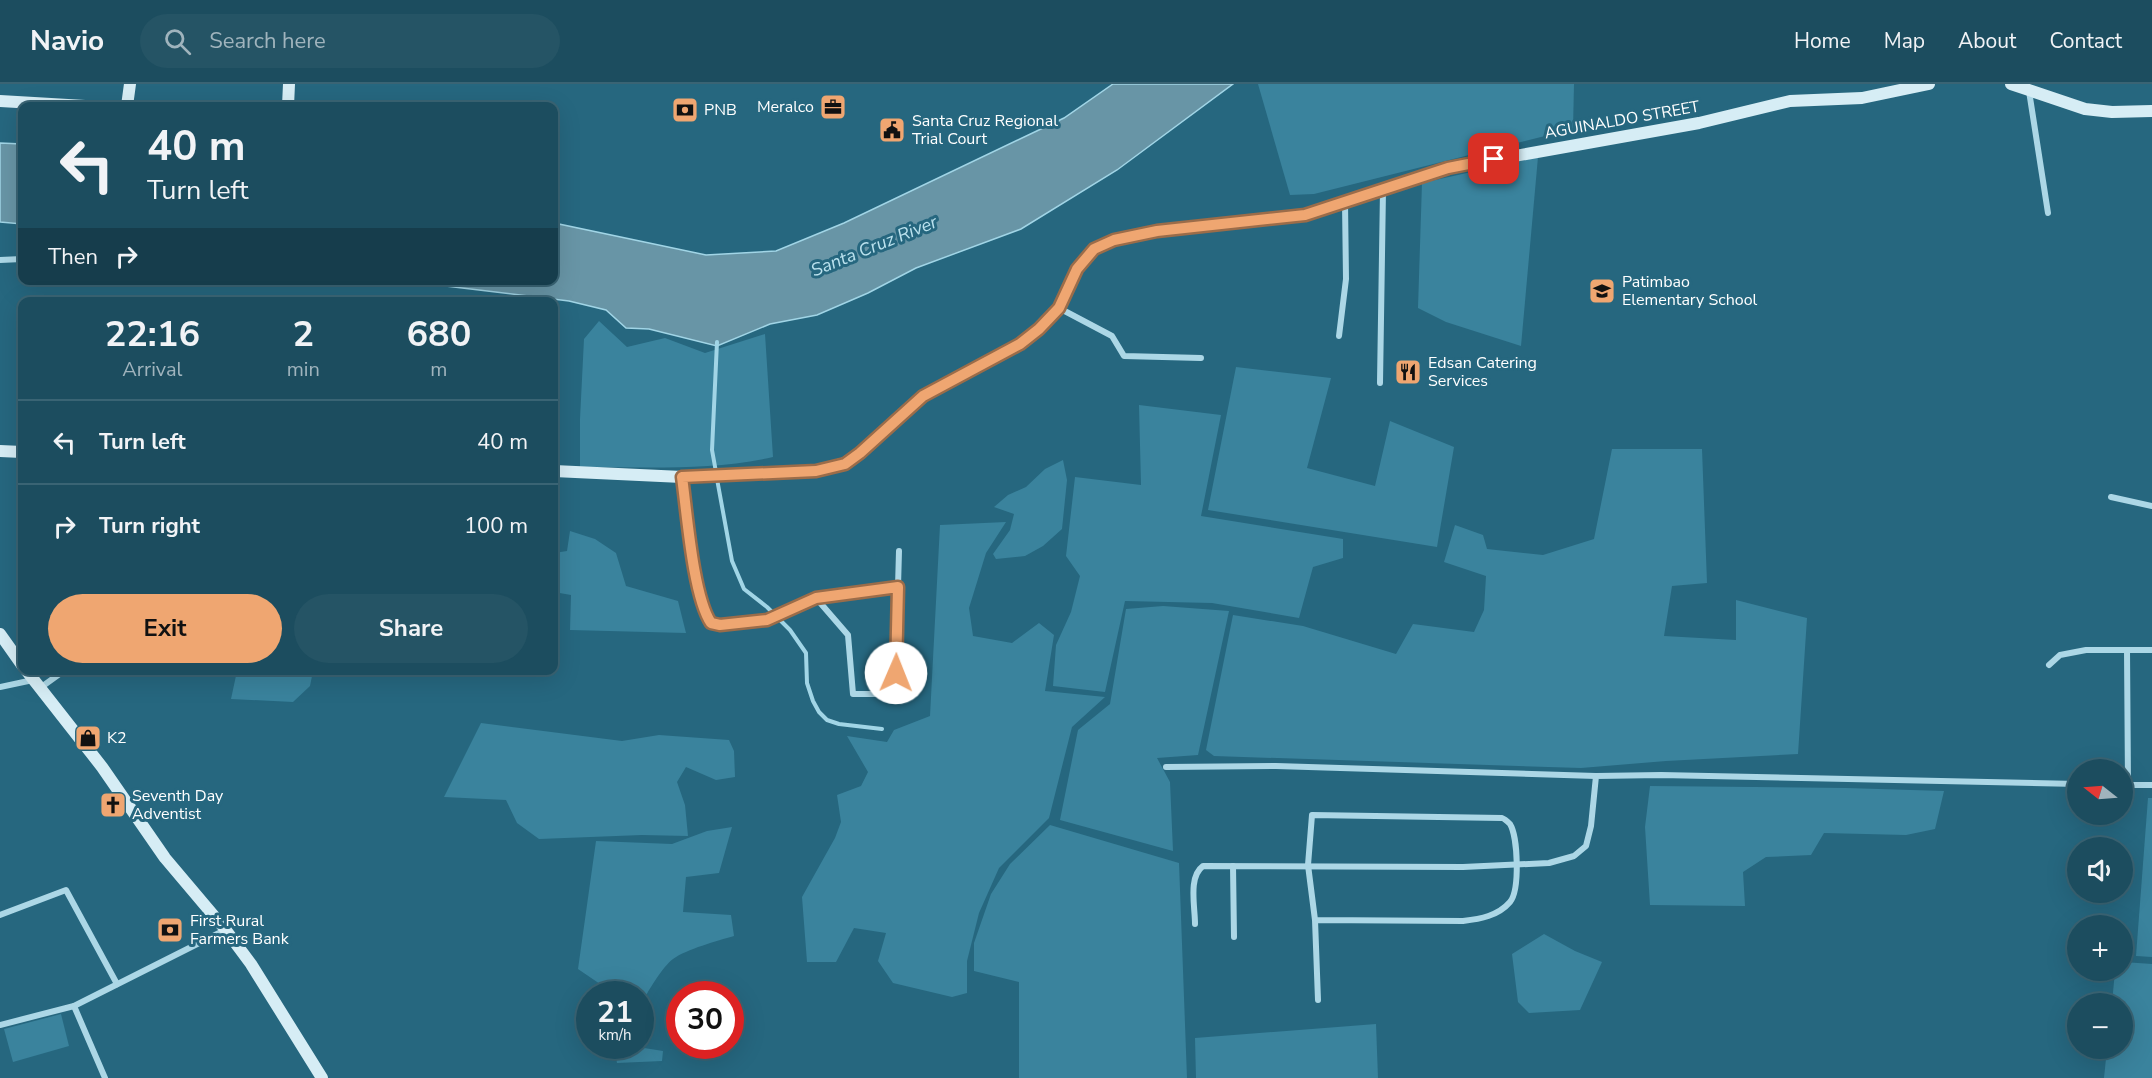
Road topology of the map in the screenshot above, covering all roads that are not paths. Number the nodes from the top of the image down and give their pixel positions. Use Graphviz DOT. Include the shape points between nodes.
graph roads {
  1 [pos="130,84"];
  2 [pos="289,84"];
  3 [pos="1929,84"];
  4 [pos="2011,84"];
  5 [pos="2024,88"];
  6 [pos="0,101"];
  7 [pos="18,102"];
  8 [pos="128,102"];
  9 [pos="288,102"];
  10 [pos="2152,111"];
  11 [pos="1383,190"];
  12 [pos="1345,202"];
  13 [pos="2048,213"];
  14 [pos="18,259"];
  15 [pos="0,260"];
  16 [pos="1059,308"];
  17 [pos="1339,336"];
  18 [pos="1201,358"];
  19 [pos="1380,382"];
  20 [pos="0,452"];
  21 [pos="18,452"];
  22 [pos="558,471"];
  23 [pos="682,477"];
  24 [pos="2111,497"];
  25 [pos="2152,506"];
  26 [pos="899,551"];
  27 [pos="898,587"];
  28 [pos="816,598"];
  29 [pos="0,634"];
  30 [pos="2127,650"];
  31 [pos="2152,651"];
  32 [pos="18,659"];
  33 [pos="2049,665"];
  34 [pos="49,675"];
  35 [pos="33,680"];
  36 [pos="0,687"];
  37 [pos="2125,759"];
  38 [pos="1166,767"];
  39 [pos="1596,776"];
  40 [pos="2067,784"];
  41 [pos="2133,785"];
  42 [pos="2152,785"];
  43 [pos="1516,864"];
  44 [pos="1308,865"];
  45 [pos="1233,866"];
  46 [pos="0,915"];
  47 [pos="1315,920"];
  48 [pos="1195,924"];
  49 [pos="225,929"];
  50 [pos="1234,937"];
  51 [pos="117,984"];
  52 [pos="1318,1000"];
  53 [pos="74,1006"];
  54 [pos="0,1025"];
  55 [pos="105,1078"];
  56 [pos="322,1078"];
  1 -- 8 [label="street"];
  2 -- 9 [label="street"];
  3 -- 11 [label="street, AGUINALDO STREET" via="1862,98 1790,101 1698,123 1448,168"];
  4 -- 5 [label="street"];
  5 -- 10 [label="street" via="2085,109"];
  5 -- 13 [label="street"];
  6 -- 7 [label="street"];
  11 -- 12 [label="street, AGUINALDO STREET"];
  11 -- 19 [label="street"];
  12 -- 16 [label="street, AGUINALDO STREET" via="1305,215 1157,231 1114,240 1094,249 1077,269"];
  12 -- 17 [label="street" via="1346,279"];
  14 -- 15 [label="street"];
  16 -- 18 [label="street" via="1112,336 1124,356"];
  16 -- 23 [label="street, AGUINALDO STREET" via="1020,344 923,396 845,464 816,471"];
  20 -- 21 [label="street"];
  22 -- 23 [label="street, AGUINALDO STREET"];
  23 -- 28 [label="street" via="696,573 704,613 711,623 767,620"];
  24 -- 25 [label="street"];
  26 -- 27 [label="street"];
  27 -- 28 [label="street"];
  27 -- 28 [label="street" via="895,694 853,694 848,635"];
  29 -- 32 [label="street"];
  30 -- 31 [label="street"];
  30 -- 33 [label="street" via="2086,650 2060,655"];
  30 -- 37 [label="street"];
  34 -- 35 [label="street"];
  35 -- 36 [label="street"];
  35 -- 49 [label="street" via="102,767 165,858"];
  38 -- 39 [label="street" via="1276,766"];
  39 -- 40 [label="street"];
  39 -- 43 [label="street" via="1586,846 1574,856 1549,863"];
  41 -- 42 [label="street"];
  43 -- 44 [label="street"];
  43 -- 44 [label="street" via="1514,837 1509,823 1502,818 1312,815"];
  43 -- 47 [label="street" via="1512,900 1501,911 1483,919"];
  44 -- 45 [label="street"];
  44 -- 47 [label="street"];
  45 -- 48 [label="street" via="1203,866 1196,871"];
  45 -- 50 [label="street"];
  46 -- 51 [label="street" via="66,890"];
  47 -- 52 [label="street"];
  49 -- 51 [label="street"];
  49 -- 56 [label="street"];
  51 -- 53 [label="street"];
  53 -- 54 [label="street"];
  53 -- 55 [label="street"];
}
